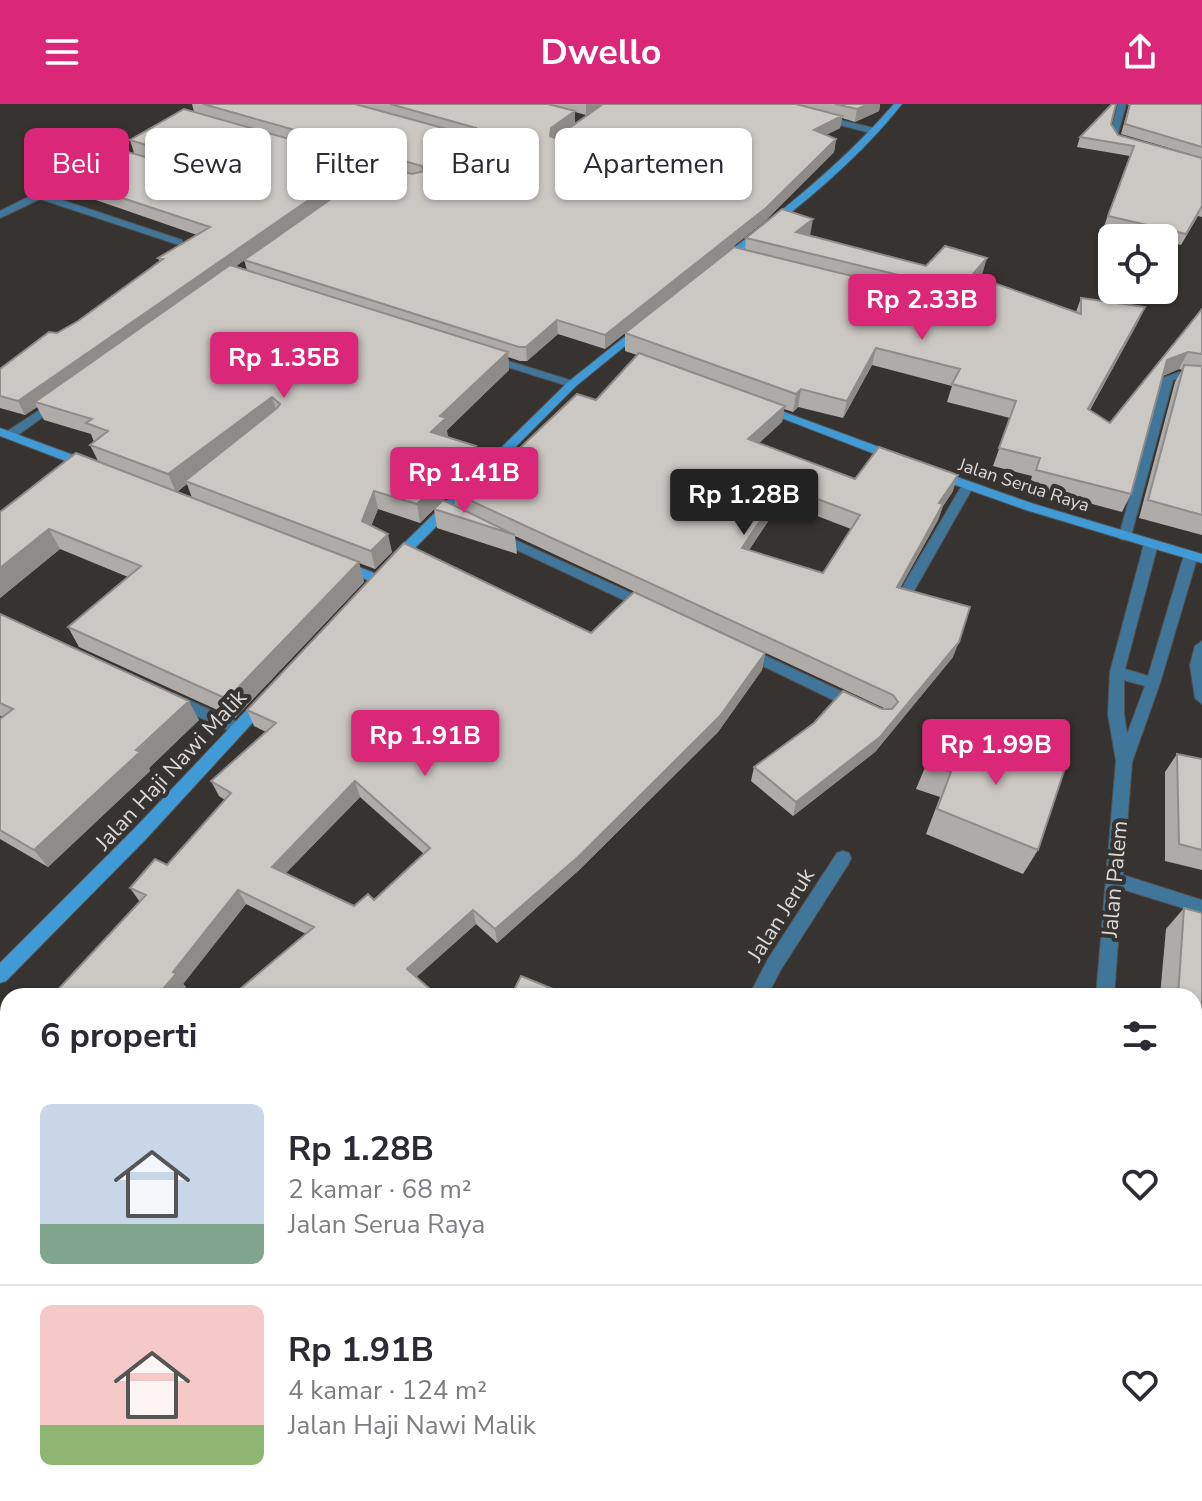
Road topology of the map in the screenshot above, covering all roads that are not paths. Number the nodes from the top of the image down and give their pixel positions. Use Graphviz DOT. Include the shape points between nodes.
graph roads {
  1 [pos="898,104"];
  2 [pos="1122,104"];
  3 [pos="815,116"];
  4 [pos="875,131"];
  5 [pos="1143,148"];
  6 [pos="28,200"];
  7 [pos="53,200"];
  8 [pos="0,215"];
  9 [pos="179,242"];
  10 [pos="716,267"];
  11 [pos="647,324"];
  12 [pos="612,353"];
  13 [pos="483,356"];
  14 [pos="627,358"];
  15 [pos="1202,379"];
  16 [pos="572,384"];
  17 [pos="66,395"];
  18 [pos="758,405"];
  19 [pos="5,434"];
  20 [pos="909,463"];
  21 [pos="95,467"];
  22 [pos="924,469"];
  23 [pos="967,487"];
  24 [pos="484,529"];
  25 [pos="1125,536"];
  26 [pos="1151,544"];
  27 [pos="321,556"];
  28 [pos="1197,557"];
  29 [pos="377,579"];
  30 [pos="367,590"];
  31 [pos="907,591"];
  32 [pos="664,613"];
  33 [pos="732,645"];
  34 [pos="1202,646"];
  35 [pos="1117,672"];
  36 [pos="1153,683"];
  37 [pos="276,688"];
  38 [pos="154,690"];
  39 [pos="1202,698"];
  40 [pos="869,710"];
  41 [pos="239,729"];
  42 [pos="1124,761"];
  43 [pos="843,858"];
  44 [pos="1116,880"];
  45 [pos="1202,907"];
  46 [pos="0,975"];
  47 [pos="762,988"];
  48 [pos="1106,988"];
  1 -- 4 [label="main road"];
  2 -- 5 [label="street" via="1114,135"];
  3 -- 4 [label="street"];
  4 -- 10 [label="main road" via="796,205"];
  6 -- 8 [label="street"];
  7 -- 9 [label="street"];
  11 -- 12 [label="main road"];
  12 -- 14 [label="main road"];
  12 -- 16 [label="main road"];
  13 -- 16 [label="street"];
  15 -- 25 [label="street" via="1168,378"];
  16 -- 29 [label="main road" via="450,513"];
  17 -- 19 [label="street"];
  18 -- 20 [label="main road"];
  19 -- 21 [label="main road"];
  22 -- 23 [label="main road, Jalan Serua Raya"];
  23 -- 25 [label="main road, Jalan Serua Raya"];
  23 -- 31 [label="street"];
  24 -- 32 [label="street"];
  25 -- 26 [label="main road, Jalan Serua Raya"];
  26 -- 28 [label="main road, Jalan Serua Raya"];
  26 -- 35 [label="street"];
  27 -- 29 [label="main road"];
  28 -- 36 [label="street"];
  29 -- 30 [label="main road"];
  33 -- 40 [label="street"];
  34 -- 39 [label="street" via="1197,677"];
  35 -- 36 [label="street"];
  35 -- 42 [label="street" via="1116,714"];
  36 -- 42 [label="street"];
  37 -- 41 [label="main road, Jalan Haji Nawi Malik"];
  38 -- 41 [label="street"];
  41 -- 46 [label="main road, Jalan Haji Nawi Malik"];
  42 -- 44 [label="street, Jalan Palem"];
  43 -- 47 [label="street, Jalan Jeruk"];
  44 -- 45 [label="street"];
  44 -- 48 [label="street, Jalan Palem"];
}
